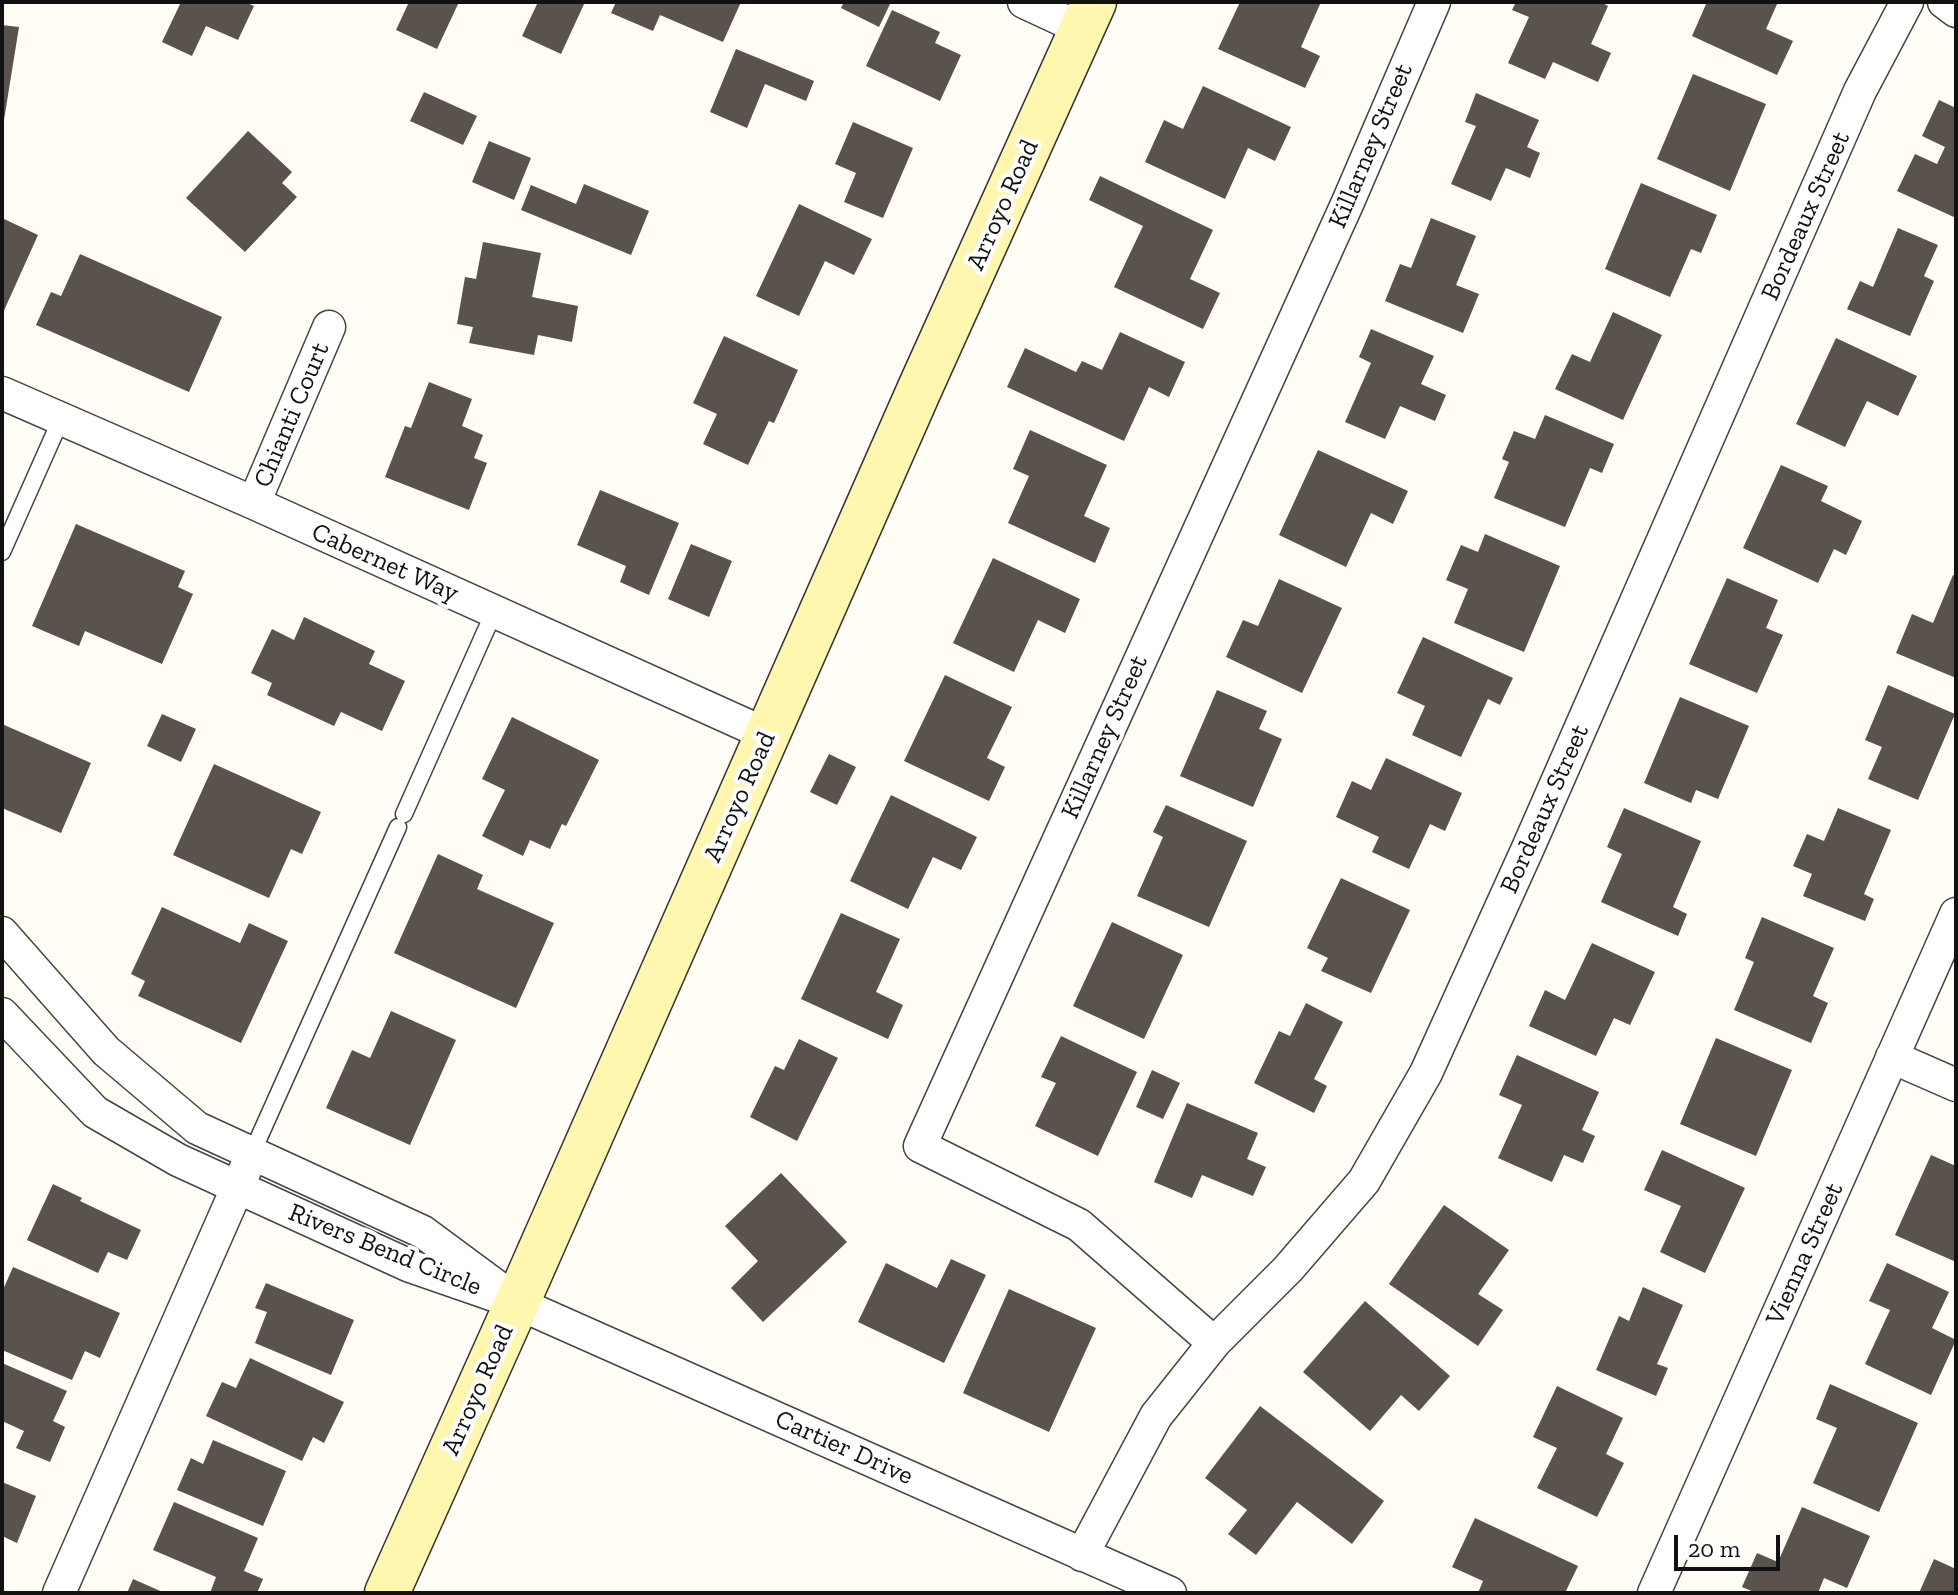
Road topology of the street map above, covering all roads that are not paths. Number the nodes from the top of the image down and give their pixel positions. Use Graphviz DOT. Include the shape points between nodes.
graph roads {
  1 [pos="1024,2"];
  2 [pos="1434,2"];
  3 [pos="1907,2"];
  4 [pos="1944,2"];
  5 [pos="1956,11"];
  6 [pos="1088,15"];
  7 [pos="329,327"];
  8 [pos="2,393"];
  9 [pos="61,419"];
  10 [pos="254,503"];
  11 [pos="2,552"];
  12 [pos="494,612"];
  13 [pos="768,735"];
  14 [pos="1956,914"];
  15 [pos="2,933"];
  16 [pos="2,1014"];
  17 [pos="1892,1057"];
  18 [pos="1956,1085"];
  19 [pos="252,1153"];
  20 [pos="237,1187"];
  21 [pos="517,1303"];
  22 [pos="1214,1343"];
  23 [pos="1082,1555"];
  24 [pos="59,1593"];
  25 [pos="387,1593"];
  26 [pos="1170,1593"];
  27 [pos="1654,1593"];
  1 -- 6 [label="street"];
  2 -- 22 [label="street, Killarney Street" via="920,1146 1079,1225"];
  3 -- 22 [label="street, Bordeaux Street" via="1860,91 1426,1073 1364,1181 1288,1269"];
  4 -- 5 [label="street"];
  6 -- 13 [label="street, Arroyo Road"];
  7 -- 10 [label="street, Chianti Court"];
  8 -- 9 [label="street, Cabernet Way"];
  9 -- 10 [label="street, Cabernet Way"];
  9 -- 11 [label="lane"];
  10 -- 12 [label="street, Cabernet Way"];
  12 -- 13 [label="street, Cabernet Way"];
  12 -- 19 [label="lane"];
  13 -- 21 [label="street, Arroyo Road"];
  14 -- 17 [label="street, Vienna Street"];
  15 -- 19 [label="street, Rivers Bend Circle" via="106,1051 197,1128"];
  16 -- 20 [label="street, Rivers Bend Circle" via="95,1112"];
  17 -- 18 [label="street"];
  17 -- 27 [label="street, Vienna Street"];
  19 -- 20 [label="street"];
  19 -- 21 [label="street, Rivers Bend Circle" via="423,1232"];
  20 -- 21 [label="street, Rivers Bend Circle" via="410,1266"];
  20 -- 24 [label="street"];
  21 -- 23 [label="street, Cartier Drive"];
  21 -- 25 [label="street, Arroyo Road"];
  22 -- 23 [label="street, Bordeaux Street" via="1156,1416"];
  23 -- 26 [label="street, Cartier Drive"];
}
